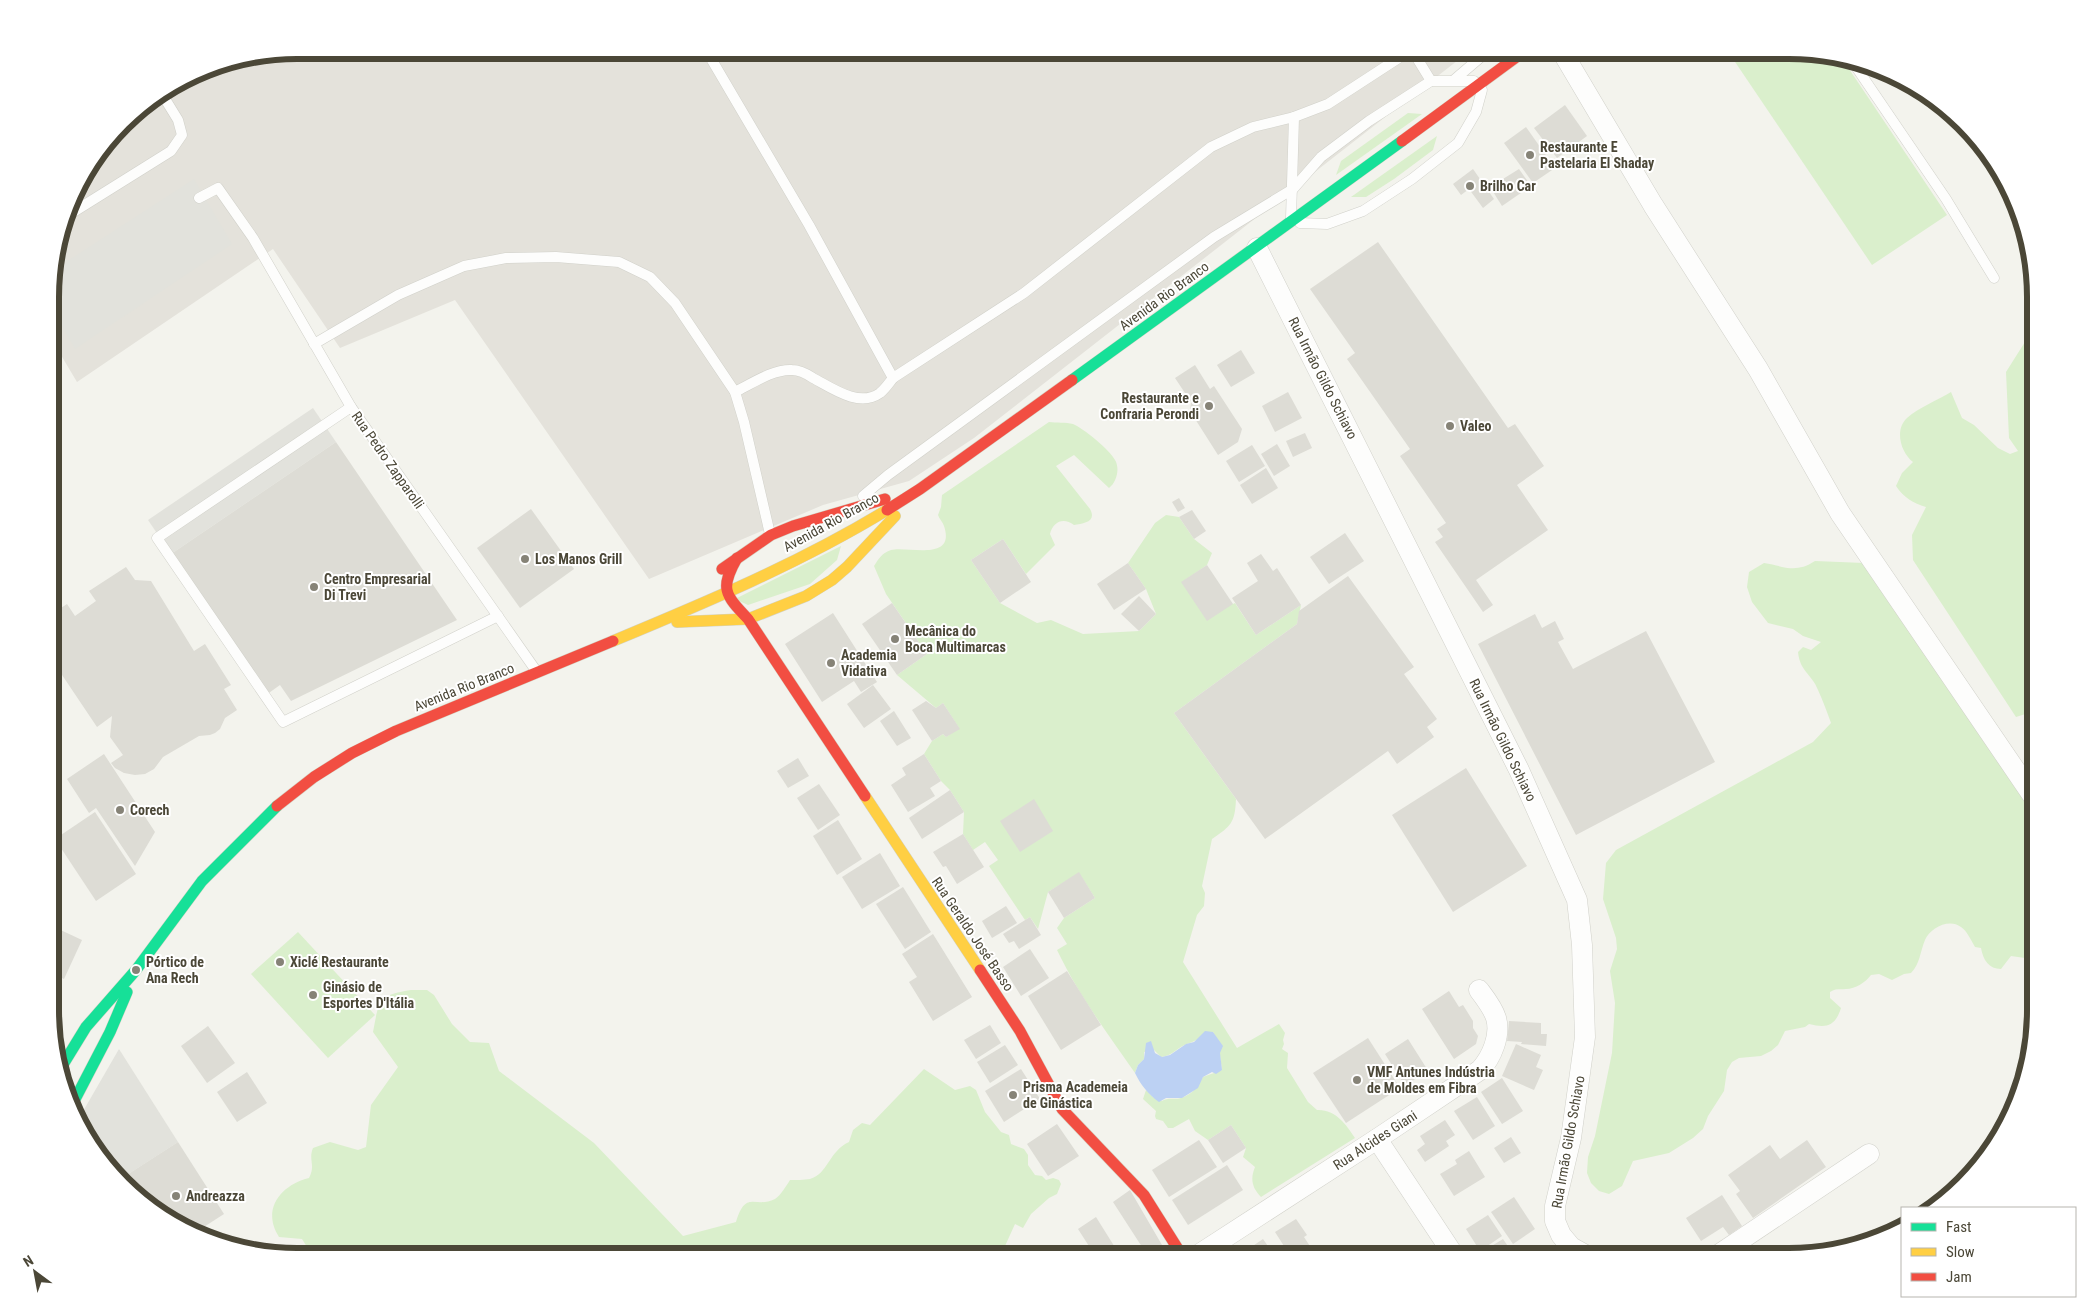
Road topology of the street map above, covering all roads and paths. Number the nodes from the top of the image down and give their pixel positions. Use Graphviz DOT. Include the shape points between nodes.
graph roads {
  1 [pos="711,59"];
  2 [pos="1397,59"];
  3 [pos="1417,59"];
  4 [pos="1478,59"];
  5 [pos="1514,59"];
  6 [pos="1566,59"];
  7 [pos="1857,69"];
  8 [pos="1454,80"];
  9 [pos="1431,81"];
  10 [pos="1484,81"];
  11 [pos="165,99"];
  12 [pos="1294,117"];
  13 [pos="1293,188"];
  14 [pos="199,198"];
  15 [pos="75,211"];
  16 [pos="1291,223"];
  17 [pos="1257,248"];
  18 [pos="1994,278"];
  19 [pos="314,344"];
  20 [pos="893,378"];
  21 [pos="734,392"];
  22 [pos="351,407"];
  23 [pos="920,489"];
  24 [pos="845,512"];
  25 [pos="819,519"];
  26 [pos="846,534"];
  27 [pos="771,535"];
  28 [pos="737,558"];
  29 [pos="847,567"];
  30 [pos="713,576"];
  31 [pos="728,593"];
  32 [pos="691,594"];
  33 [pos="498,616"];
  34 [pos="748,619"];
  35 [pos="655,624"];
  36 [pos="538,673"];
  37 [pos="2027,786"];
  38 [pos="136,970"];
  39 [pos="1480,990"];
  40 [pos="64,1062"];
  41 [pos="76,1099"];
  42 [pos="1377,1139"];
  43 [pos="1869,1154"];
  44 [pos="1177,1248"];
  45 [pos="1209,1248"];
  46 [pos="1449,1248"];
  47 [pos="1573,1248"];
  48 [pos="1727,1248"];
  1 -- 20 [label="lane" via="809,225"];
  2 -- 12 [label="lane" via="1328,104"];
  3 -- 9 [label="lane"];
  4 -- 8 [label="lane"];
  5 -- 10 [label="main road, Avenida Rio Branco"];
  6 -- 37 [label="street" via="1653,206 1758,370 1840,513"];
  7 -- 18 [label="lane" via="1946,199"];
  8 -- 9 [label="lane"];
  8 -- 10 [label="lane"];
  9 -- 13 [label="lane" via="1321,157"];
  10 -- 16 [label="main road, Avenida Rio Branco"];
  10 -- 16 [label="lane" via="1476,112 1458,143 1412,179 1363,212 1327,224"];
  11 -- 15 [label="lane" via="178,120 182,135 171,151"];
  12 -- 13 [label="lane"];
  12 -- 20 [label="lane" via="1253,127 1211,148 1024,293"];
  13 -- 16 [label="lane"];
  13 -- 24 [label="lane" via="1214,237 888,475"];
  14 -- 19 [label="lane, Rua Pedro Zapparolli" via="218,188 252,238"];
  16 -- 17 [label="main road, Avenida Rio Branco"];
  17 -- 23 [label="main road, Avenida Rio Branco"];
  17 -- 47 [label="street, Rua Irmão Gildo Schiavo" via="1519,770 1577,900 1582,946 1584,1037 1571,1138 1555,1206 1555,1222"];
  19 -- 21 [label="lane" via="398,295 464,266 506,258 556,257 619,262 650,278 675,303"];
  19 -- 22 [label="lane, Rua Pedro Zapparolli"];
  20 -- 21 [label="lane" via="872,397 847,396 792,370 774,373"];
  21 -- 27 [label="lane"];
  22 -- 33 [label="lane, Rua Pedro Zapparolli"];
  22 -- 33 [label="lane" via="157,538 283,722"];
  23 -- 24 [label="main road"];
  23 -- 26 [label="main road, Avenida Rio Branco"];
  23 -- 29 [label="main road"];
  24 -- 25 [label="main road"];
  25 -- 26 [label="main road"];
  25 -- 27 [label="main road"];
  26 -- 29 [label="main road" via="851,553"];
  26 -- 31 [label="main road, Avenida Rio Branco"];
  27 -- 28 [label="main road"];
  28 -- 30 [label="main road"];
  28 -- 31 [label="main road" via="726,578"];
  29 -- 34 [label="main road" via="806,596"];
  31 -- 34 [label="main road, Rua Geraldo José Basso"];
  31 -- 35 [label="main road, Avenida Rio Branco"];
  32 -- 35 [label="main road"];
  33 -- 36 [label="lane, Rua Pedro Zapparolli"];
  34 -- 35 [label="main road"];
  34 -- 44 [label="main road, Rua Geraldo José Basso" via="1020,1031 1062,1109 1144,1195"];
  35 -- 36 [label="main road, Avenida Rio Branco"];
  36 -- 38 [label="main road, Avenida Rio Branco" via="396,731 314,777 268,813 202,881"];
  38 -- 40 [label="main road, Avenida Rio Branco" via="86,1027"];
  38 -- 41 [label="main road, Avenida Rio Branco" via="110,1032"];
  39 -- 42 [label="street, Rua Alcides Giani" via="1497,1026 1487,1062 1480,1070"];
  42 -- 45 [label="street, Rua Alcides Giani"];
  42 -- 46 [label="street"];
  43 -- 48 [label="street"];
}
